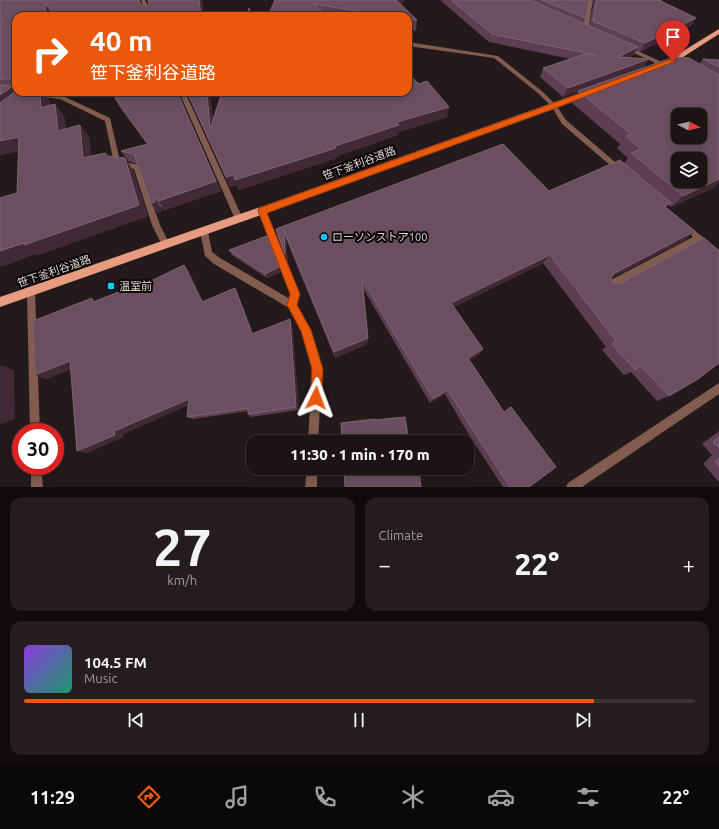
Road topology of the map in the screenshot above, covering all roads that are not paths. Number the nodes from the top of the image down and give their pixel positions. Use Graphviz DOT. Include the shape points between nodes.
graph roads {
  1 [pos="143,0"];
  2 [pos="591,0"];
  3 [pos="148,12"];
  4 [pos="577,27"];
  5 [pos="584,30"];
  6 [pos="719,31"];
  7 [pos="592,33"];
  8 [pos="412,45"];
  9 [pos="620,45"];
  10 [pos="664,65"];
  11 [pos="649,70"];
  12 [pos="598,90"];
  13 [pos="47,96"];
  14 [pos="184,96"];
  15 [pos="554,106"];
  16 [pos="629,177"];
  17 [pos="262,211"];
  18 [pos="239,219"];
  19 [pos="682,223"];
  20 [pos="204,231"];
  21 [pos="699,238"];
  22 [pos="166,245"];
  23 [pos="719,255"];
  24 [pos="608,286"];
  25 [pos="31,291"];
  26 [pos="0,302"];
  27 [pos="292,305"];
  28 [pos="719,388"];
  29 [pos="35,423"];
  30 [pos="313,435"];
  31 [pos="36,475"];
  32 [pos="312,475"];
  33 [pos="37,487"];
  34 [pos="311,487"];
  35 [pos="572,487"];
  1 -- 3 [label="street"];
  2 -- 5 [label="street"];
  4 -- 5 [label="street"];
  5 -- 7 [label="street"];
  6 -- 10 [label="main road" via="675,63"];
  8 -- 15 [label="street" via="496,57"];
  9 -- 10 [label="street"];
  10 -- 11 [label="main road"];
  12 -- 15 [label="main road, 笹下釜利谷道路"];
  13 -- 22 [label="street" via="62,97 108,120 117,162 137,167 156,225"];
  14 -- 18 [label="street"];
  15 -- 16 [label="street" via="564,122"];
  15 -- 17 [label="main road, 笹下釜利谷道路"];
  17 -- 18 [label="main road, 笹下釜利谷道路"];
  17 -- 27 [label="street" via="295,294"];
  18 -- 20 [label="main road, 笹下釜利谷道路"];
  19 -- 21 [label="street"];
  20 -- 22 [label="main road, 笹下釜利谷道路"];
  20 -- 27 [label="street" via="208,254"];
  21 -- 23 [label="street"];
  21 -- 24 [label="street"];
  22 -- 25 [label="main road, 笹下釜利谷道路"];
  25 -- 26 [label="main road, 笹下釜利谷道路"];
  25 -- 29 [label="street"];
  27 -- 30 [label="street" via="306,330 318,369"];
  28 -- 35 [label="street"];
  31 -- 33 [label="street"];
  32 -- 34 [label="street"];
}
